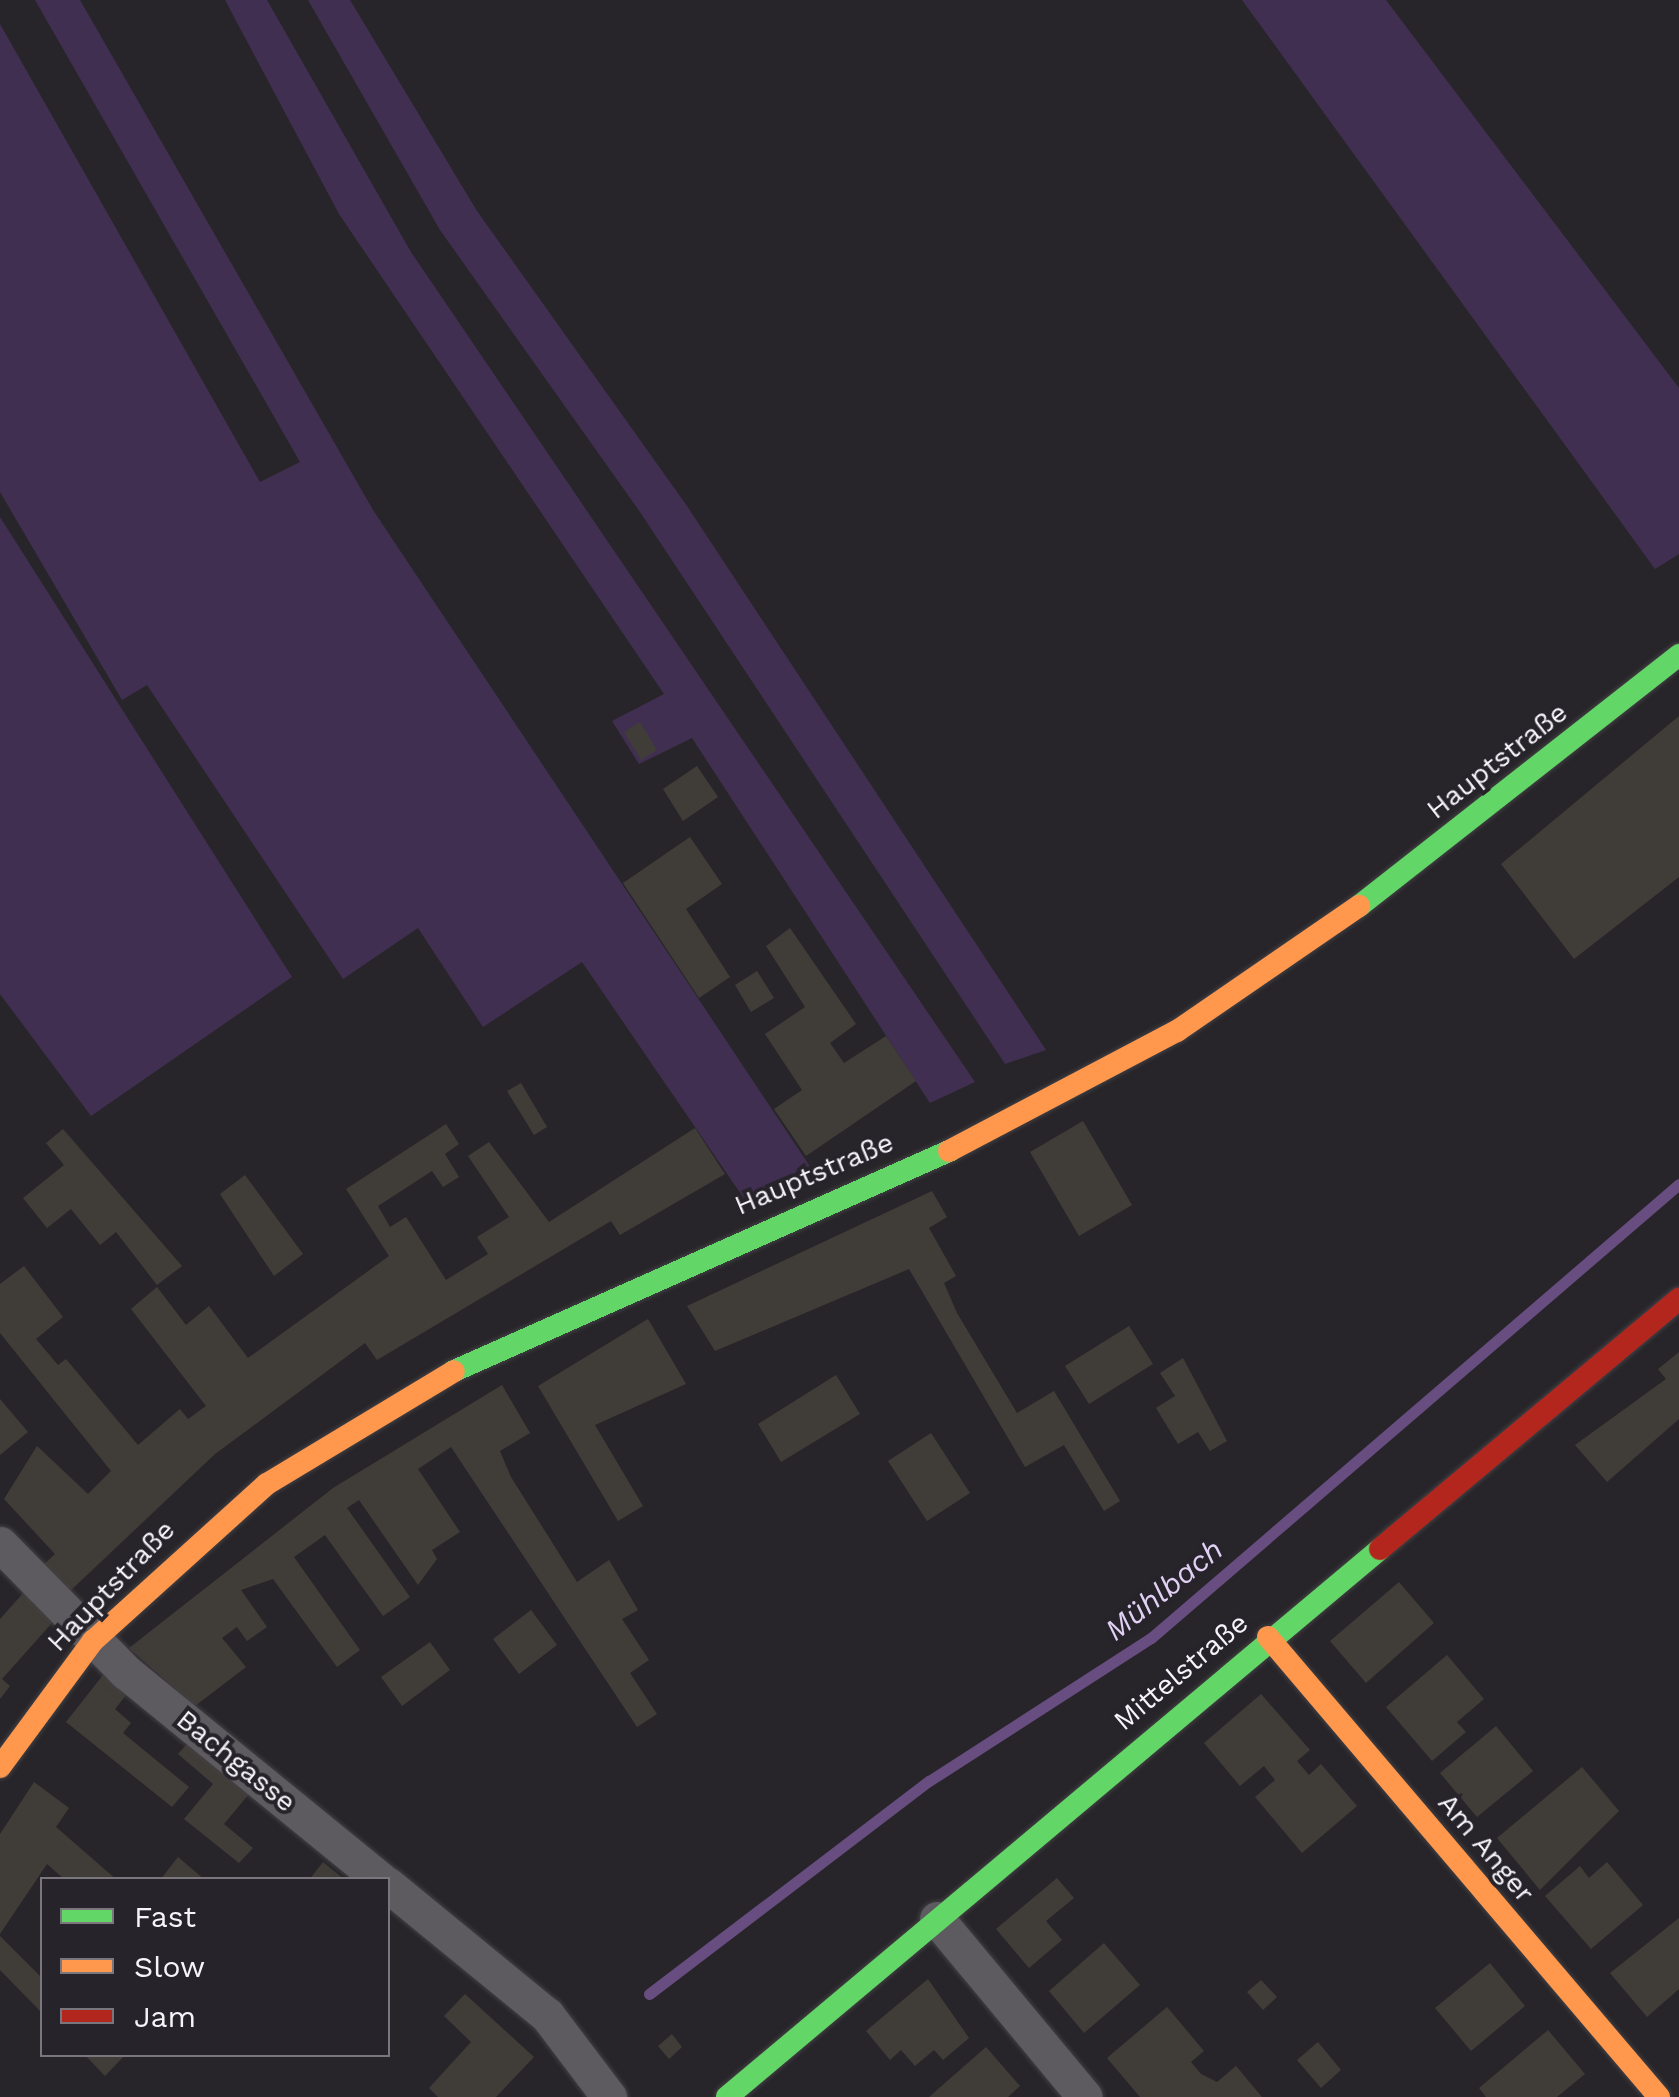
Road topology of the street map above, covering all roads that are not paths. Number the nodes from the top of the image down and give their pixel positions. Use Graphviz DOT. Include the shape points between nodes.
graph roads {
  1 [pos="1679,655"];
  2 [pos="1679,1299"];
  3 [pos="0,1544"];
  4 [pos="1268,1637"];
  5 [pos="93,1642"];
  6 [pos="0,1767"];
  7 [pos="377,1877"];
  8 [pos="390,1887"];
  9 [pos="937,1919"];
  10 [pos="609,2097"];
  11 [pos="727,2097"];
  12 [pos="1085,2097"];
  13 [pos="1658,2097"];
  1 -- 5 [label="main road, Hauptstraße" via="1356,909 1177,1031 1012,1123 604,1296 367,1420 211,1527"];
  2 -- 4 [label="main road, Mittelstraße"];
  3 -- 5 [label="street, Bachgasse"];
  4 -- 9 [label="main road, Mittelstraße"];
  4 -- 13 [label="main road, Am Anger"];
  5 -- 6 [label="main road, Hauptstraße"];
  5 -- 7 [label="street, Bachgasse"];
  8 -- 10 [label="street" via="547,2015"];
  9 -- 11 [label="main road, Mittelstraße"];
  9 -- 12 [label="street"];
}
